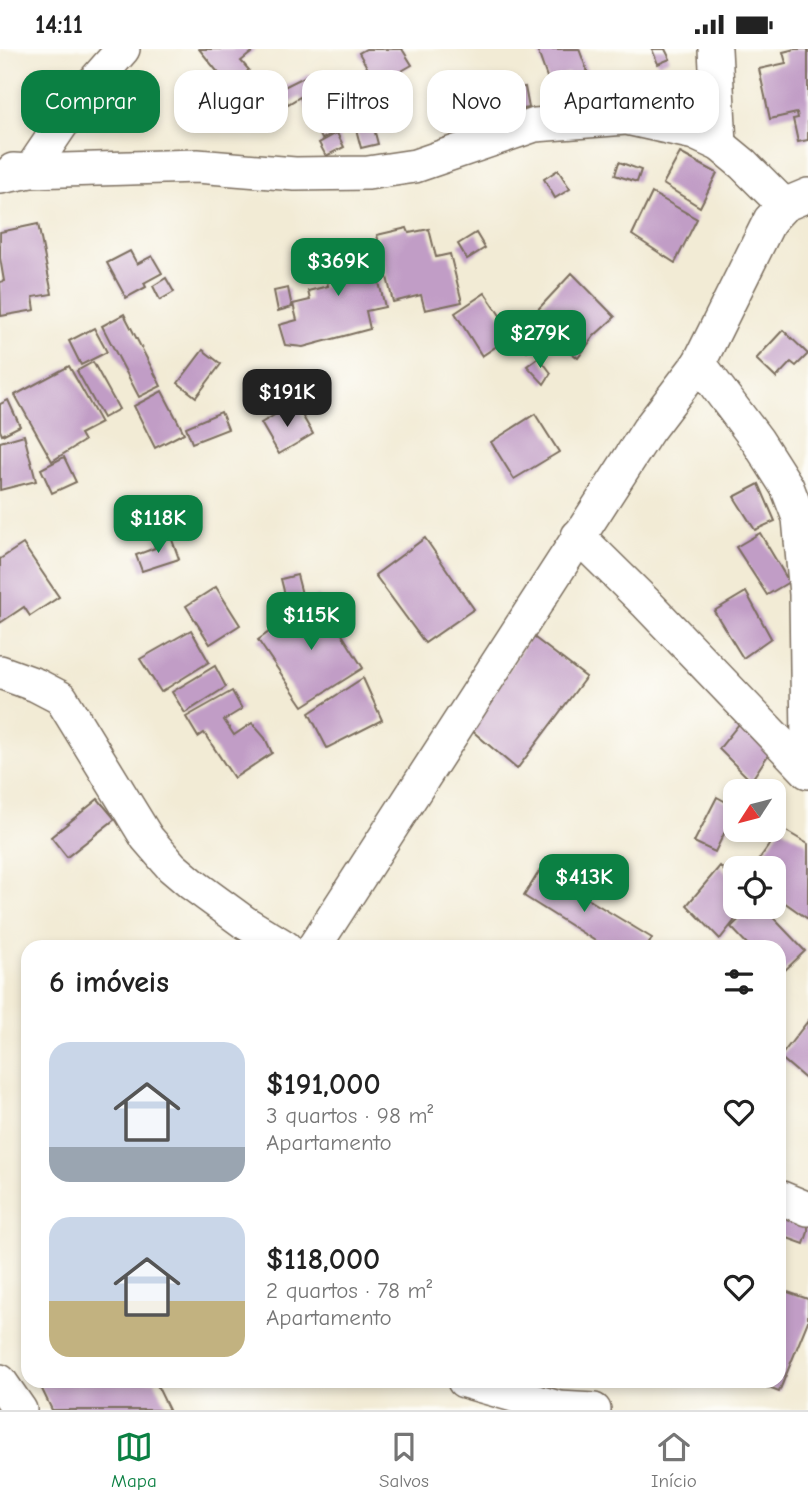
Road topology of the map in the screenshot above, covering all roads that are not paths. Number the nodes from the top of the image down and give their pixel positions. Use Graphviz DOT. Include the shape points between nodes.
graph roads {
  1 [pos="123,49"];
  2 [pos="715,49"];
  3 [pos="720,145"];
  4 [pos="10,172"];
  5 [pos="796,200"];
  6 [pos="699,363"];
  7 [pos="803,517"];
  8 [pos="578,536"];
  9 [pos="0,673"];
  10 [pos="808,741"];
  11 [pos="808,772"];
  12 [pos="274,940"];
  13 [pos="318,940"];
  14 [pos="786,1200"];
  15 [pos="808,1209"];
  16 [pos="0,1381"];
  17 [pos="487,1388"];
  18 [pos="556,1409"];
  19 [pos="20,1410"];
  20 [pos="594,1410"];
  1 -- 4 [label="street"];
  2 -- 3 [label="street"];
  3 -- 4 [label="street" via="694,133 626,118 535,125 415,166 368,173 295,174 197,166"];
  3 -- 5 [label="street"];
  5 -- 6 [label="street" via="770,220"];
  6 -- 7 [label="street" via="763,449"];
  6 -- 8 [label="street"];
  7 -- 10 [label="street"];
  8 -- 11 [label="street"];
  8 -- 13 [label="street"];
  9 -- 12 [label="street" via="61,698 147,838 172,867"];
  14 -- 15 [label="street"];
  16 -- 19 [label="street"];
  17 -- 18 [label="street"];
  18 -- 20 [label="street"];
}
